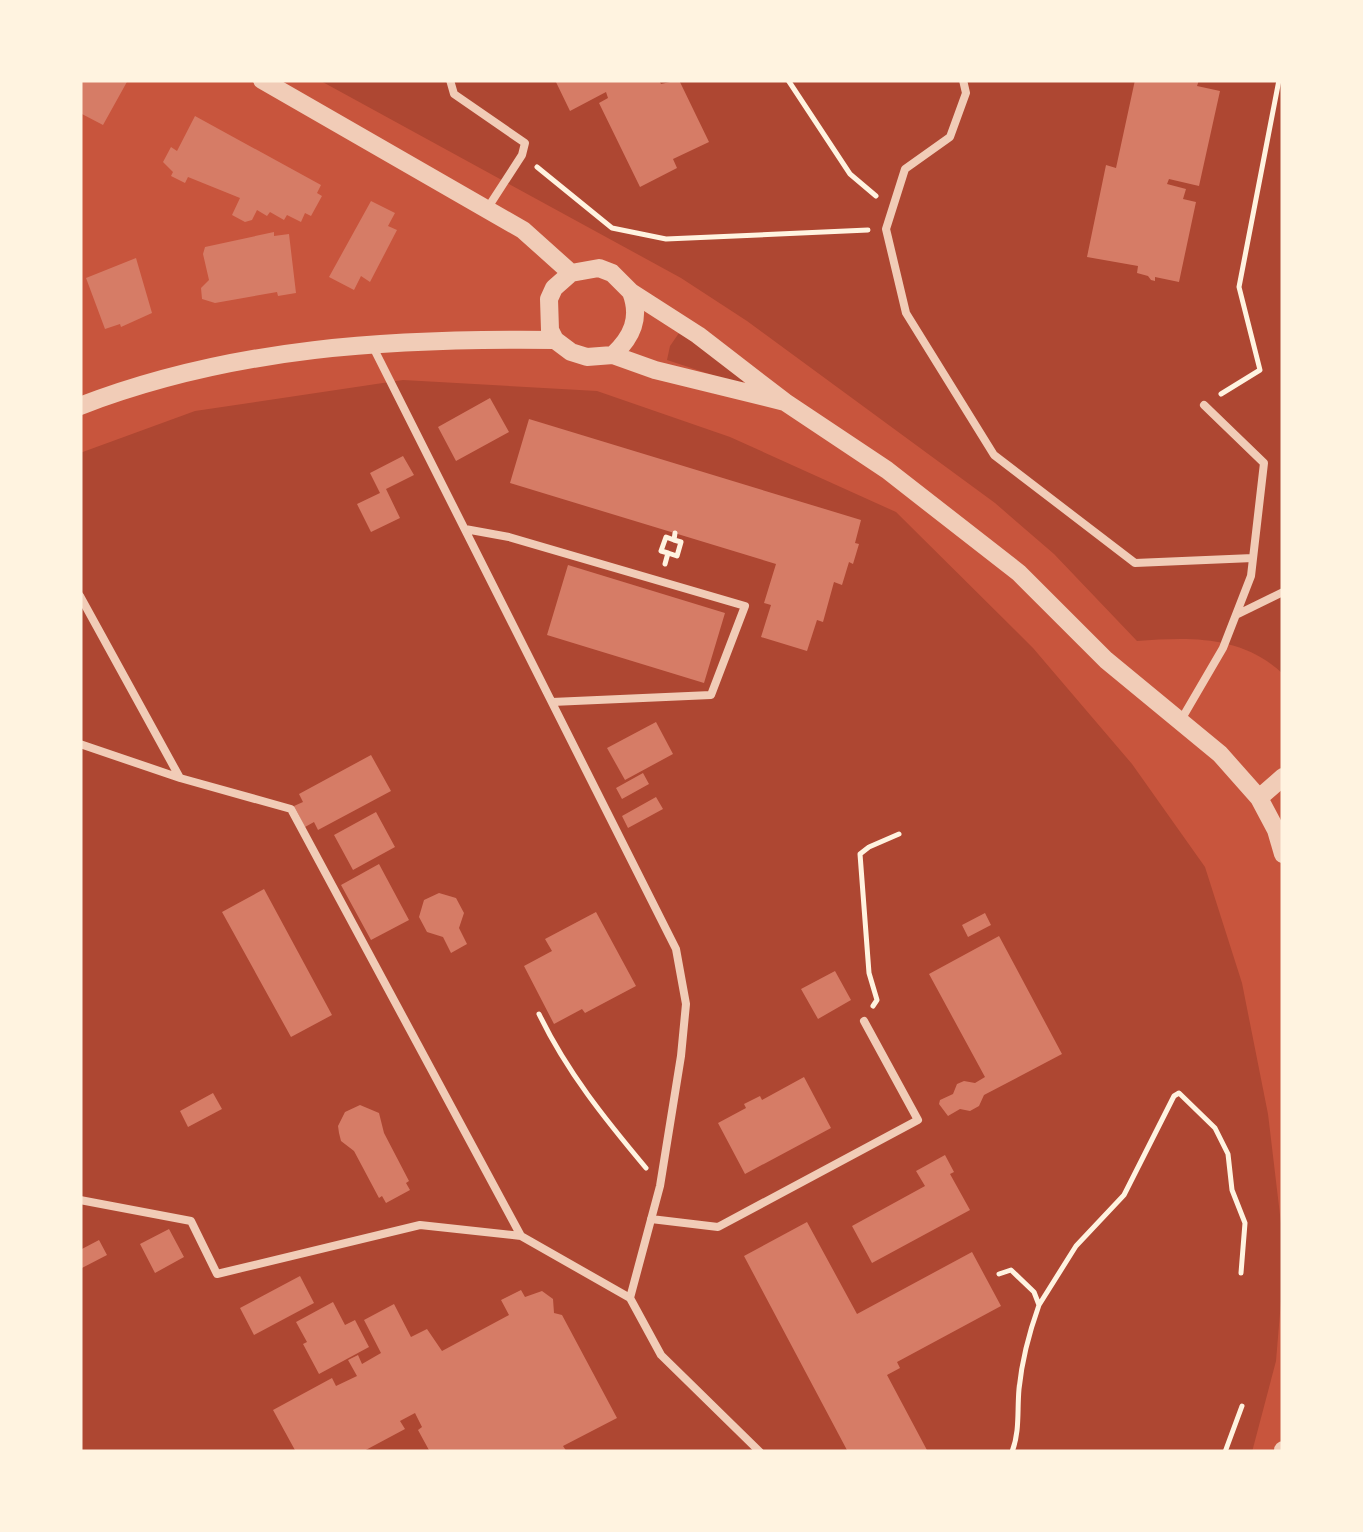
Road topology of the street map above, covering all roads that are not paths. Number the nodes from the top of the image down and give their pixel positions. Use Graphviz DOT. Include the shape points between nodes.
graph roads {
  1 [pos="262,80"];
  2 [pos="450,80"];
  3 [pos="963,80"];
  4 [pos="487,209"];
  5 [pos="572,273"];
  6 [pos="632,292"];
  7 [pos="555,340"];
  8 [pos="370,342"];
  9 [pos="613,355"];
  10 [pos="785,402"];
  11 [pos="1204,404"];
  12 [pos="80,406"];
  13 [pos="464,529"];
  14 [pos="1253,558"];
  15 [pos="1283,592"];
  16 [pos="80,596"];
  17 [pos="1236,614"];
  18 [pos="552,702"];
  19 [pos="1181,720"];
  20 [pos="80,744"];
  21 [pos="1283,777"];
  22 [pos="180,778"];
  23 [pos="1259,798"];
  24 [pos="1283,854"];
  25 [pos="864,1021"];
  26 [pos="80,1200"];
  27 [pos="651,1220"];
  28 [pos="521,1236"];
  29 [pos="630,1298"];
  30 [pos="760,1452"];
  1 -- 4 [label="street"];
  2 -- 4 [label="lane" via="454,94 525,142"];
  3 -- 14 [label="lane" via="966,93 950,137 905,168 886,229 906,313 994,455 1135,563"];
  4 -- 5 [label="street"];
  5 -- 6 [label="street" via="599,268"];
  5 -- 7 [label="street" via="549,299"];
  6 -- 9 [label="street" via="635,324"];
  6 -- 10 [label="street"];
  7 -- 8 [label="street"];
  7 -- 9 [label="street" via="587,357"];
  8 -- 12 [label="street" via="202,366"];
  8 -- 13 [label="lane"];
  9 -- 10 [label="street"];
  10 -- 19 [label="street" via="887,470 1019,574 1106,660"];
  11 -- 14 [label="lane" via="1264,463"];
  13 -- 18 [label="lane"];
  13 -- 18 [label="lane" via="744,606 711,695"];
  14 -- 17 [label="lane"];
  15 -- 17 [label="lane"];
  16 -- 22 [label="lane"];
  17 -- 19 [label="lane"];
  18 -- 27 [label="lane" via="676,949 686,1004"];
  19 -- 23 [label="street"];
  20 -- 22 [label="lane"];
  21 -- 23 [label="street"];
  22 -- 28 [label="lane" via="291,809"];
  23 -- 24 [label="street"];
  25 -- 27 [label="lane" via="918,1120 718,1227"];
  26 -- 28 [label="lane" via="192,1221 217,1274 420,1225"];
  27 -- 29 [label="lane"];
  28 -- 29 [label="lane"];
  29 -- 30 [label="lane" via="661,1355"];
}
